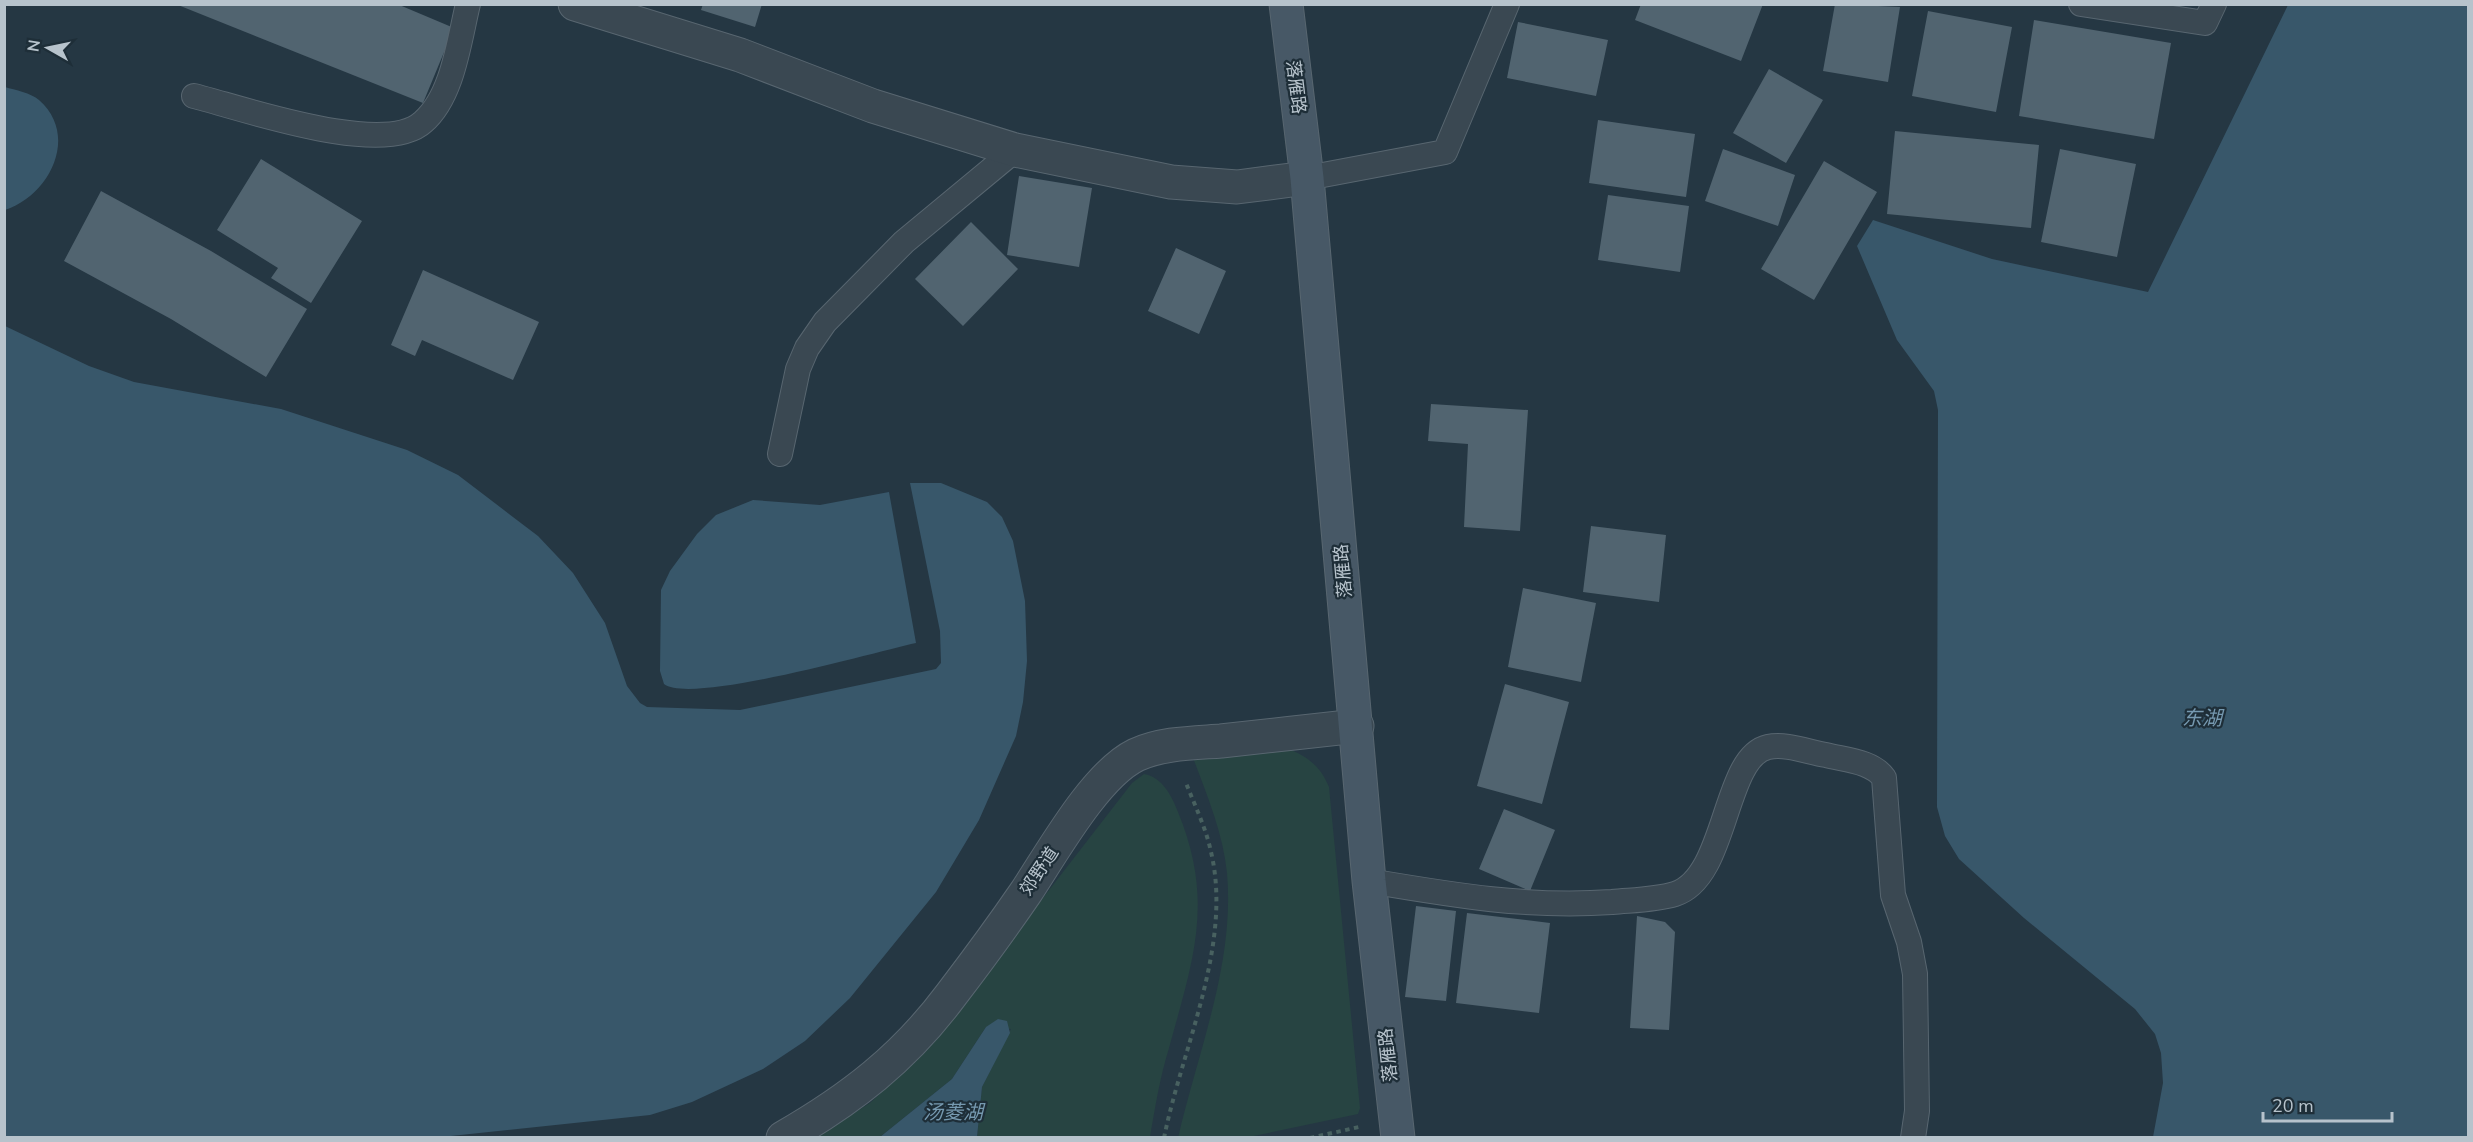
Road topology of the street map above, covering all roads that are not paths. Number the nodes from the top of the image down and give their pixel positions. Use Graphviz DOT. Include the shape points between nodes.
graph roads {
  1 [pos="468,4"];
  2 [pos="575,4"];
  3 [pos="1286,4"];
  4 [pos="1508,4"];
  5 [pos="2081,4"];
  6 [pos="2214,4"];
  7 [pos="194,96"];
  8 [pos="1016,150"];
  9 [pos="1307,178"];
  10 [pos="780,454"];
  11 [pos="1357,726"];
  12 [pos="1369,881"];
  13 [pos="1397,1128"];
  14 [pos="783,1137"];
  15 [pos="1913,1137"];
  1 -- 7 [label="lane" via="447,82 424,122 411,130 366,135 329,131"];
  2 -- 8 [label="street" via="740,55 873,106"];
  3 -- 9 [label="street, 落雁路"];
  4 -- 9 [label="lane" via="1445,152"];
  5 -- 6 [label="lane" via="2205,23"];
  8 -- 9 [label="street" via="1171,182 1237,188"];
  8 -- 10 [label="lane" via="904,242 825,322 798,369"];
  9 -- 11 [label="street, 落雁路"];
  11 -- 12 [label="street, 落雁路"];
  11 -- 14 [label="street, 郊野道" via="1171,746 1136,755 1119,767 1098,788 957,987 914,1041 871,1082"];
  12 -- 13 [label="street, 落雁路"];
  12 -- 15 [label="lane" via="1498,902 1596,903 1675,894 1691,887 1703,872 1737,785 1750,758 1758,751 1782,746 1872,767 1884,778 1893,895 1915,974 1917,1111"];
}
